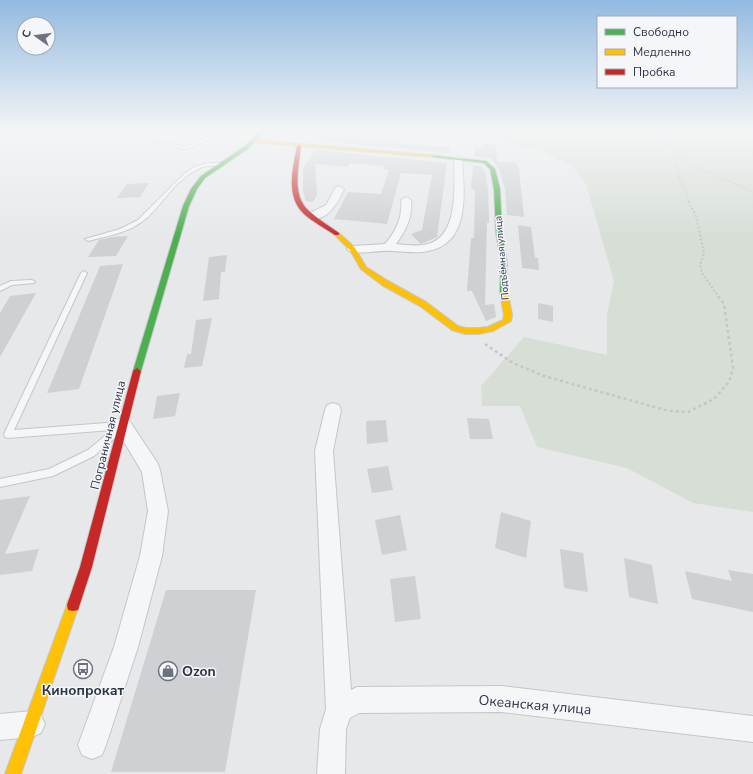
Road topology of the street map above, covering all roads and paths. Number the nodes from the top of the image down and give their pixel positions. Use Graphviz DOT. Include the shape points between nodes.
graph roads {
  1 [pos="201,166"];
  2 [pos="217,166"];
  3 [pos="297,166"];
  4 [pos="458,166"];
  5 [pos="491,166"];
  6 [pos="677,166"];
  7 [pos="696,166"];
  8 [pos="339,189"];
  9 [pos="753,192"];
  10 [pos="406,200"];
  11 [pos="312,216"];
  12 [pos="88,239"];
  13 [pos="388,247"];
  14 [pos="353,249"];
  15 [pos="84,273"];
  16 [pos="32,282"];
  17 [pos="0,289"];
  18 [pos="469,332"];
  19 [pos="333,410"];
  20 [pos="122,425"];
  21 [pos="4,434"];
  22 [pos="0,483"];
  23 [pos="336,719"];
  24 [pos="32,724"];
  25 [pos="0,727"];
  26 [pos="753,729"];
  27 [pos="92,745"];
  28 [pos="12,774"];
  29 [pos="331,774"];
  1 -- 12 [label="lane" via="184,175 141,220 132,226"];
  2 -- 20 [label="street, Пограничная улица" via="198,182 186,206"];
  3 -- 11 [label="street" via="294,196 299,205"];
  4 -- 13 [label="street" via="459,201 454,226 445,240 428,248"];
  5 -- 18 [label="street, Подъёмная улица" via="497,189 498,232 504,263 503,290 508,315 507,322 497,327"];
  6 -- 18 [label="path" via="679,180 686,190 689,204 696,216 704,253 700,265 702,273 724,304 732,368 729,382 714,399 688,412 669,411 544,376 513,363"];
  7 -- 9 [label="path"];
  8 -- 11 [label="street" via="332,206"];
  10 -- 13 [label="street" via="408,207 401,231"];
  11 -- 14 [label="street"];
  13 -- 14 [label="street"];
  14 -- 18 [label="street" via="362,267 386,284 424,304 448,324 458,330"];
  15 -- 21 [label="lane"];
  16 -- 17 [label="lane" via="11,283"];
  19 -- 23 [label="street" via="324,452"];
  20 -- 21 [label="lane"];
  20 -- 22 [label="lane" via="91,453 50,474"];
  20 -- 24 [label="street, Пограничная улица" via="86,567"];
  20 -- 27 [label="street" via="151,470 158,511 151,556 126,647"];
  23 -- 26 [label="street, Океанская улица" via="357,700 501,699"];
  23 -- 29 [label="street"];
  24 -- 25 [label="street"];
  24 -- 28 [label="street, Пограничная улица"];
}
